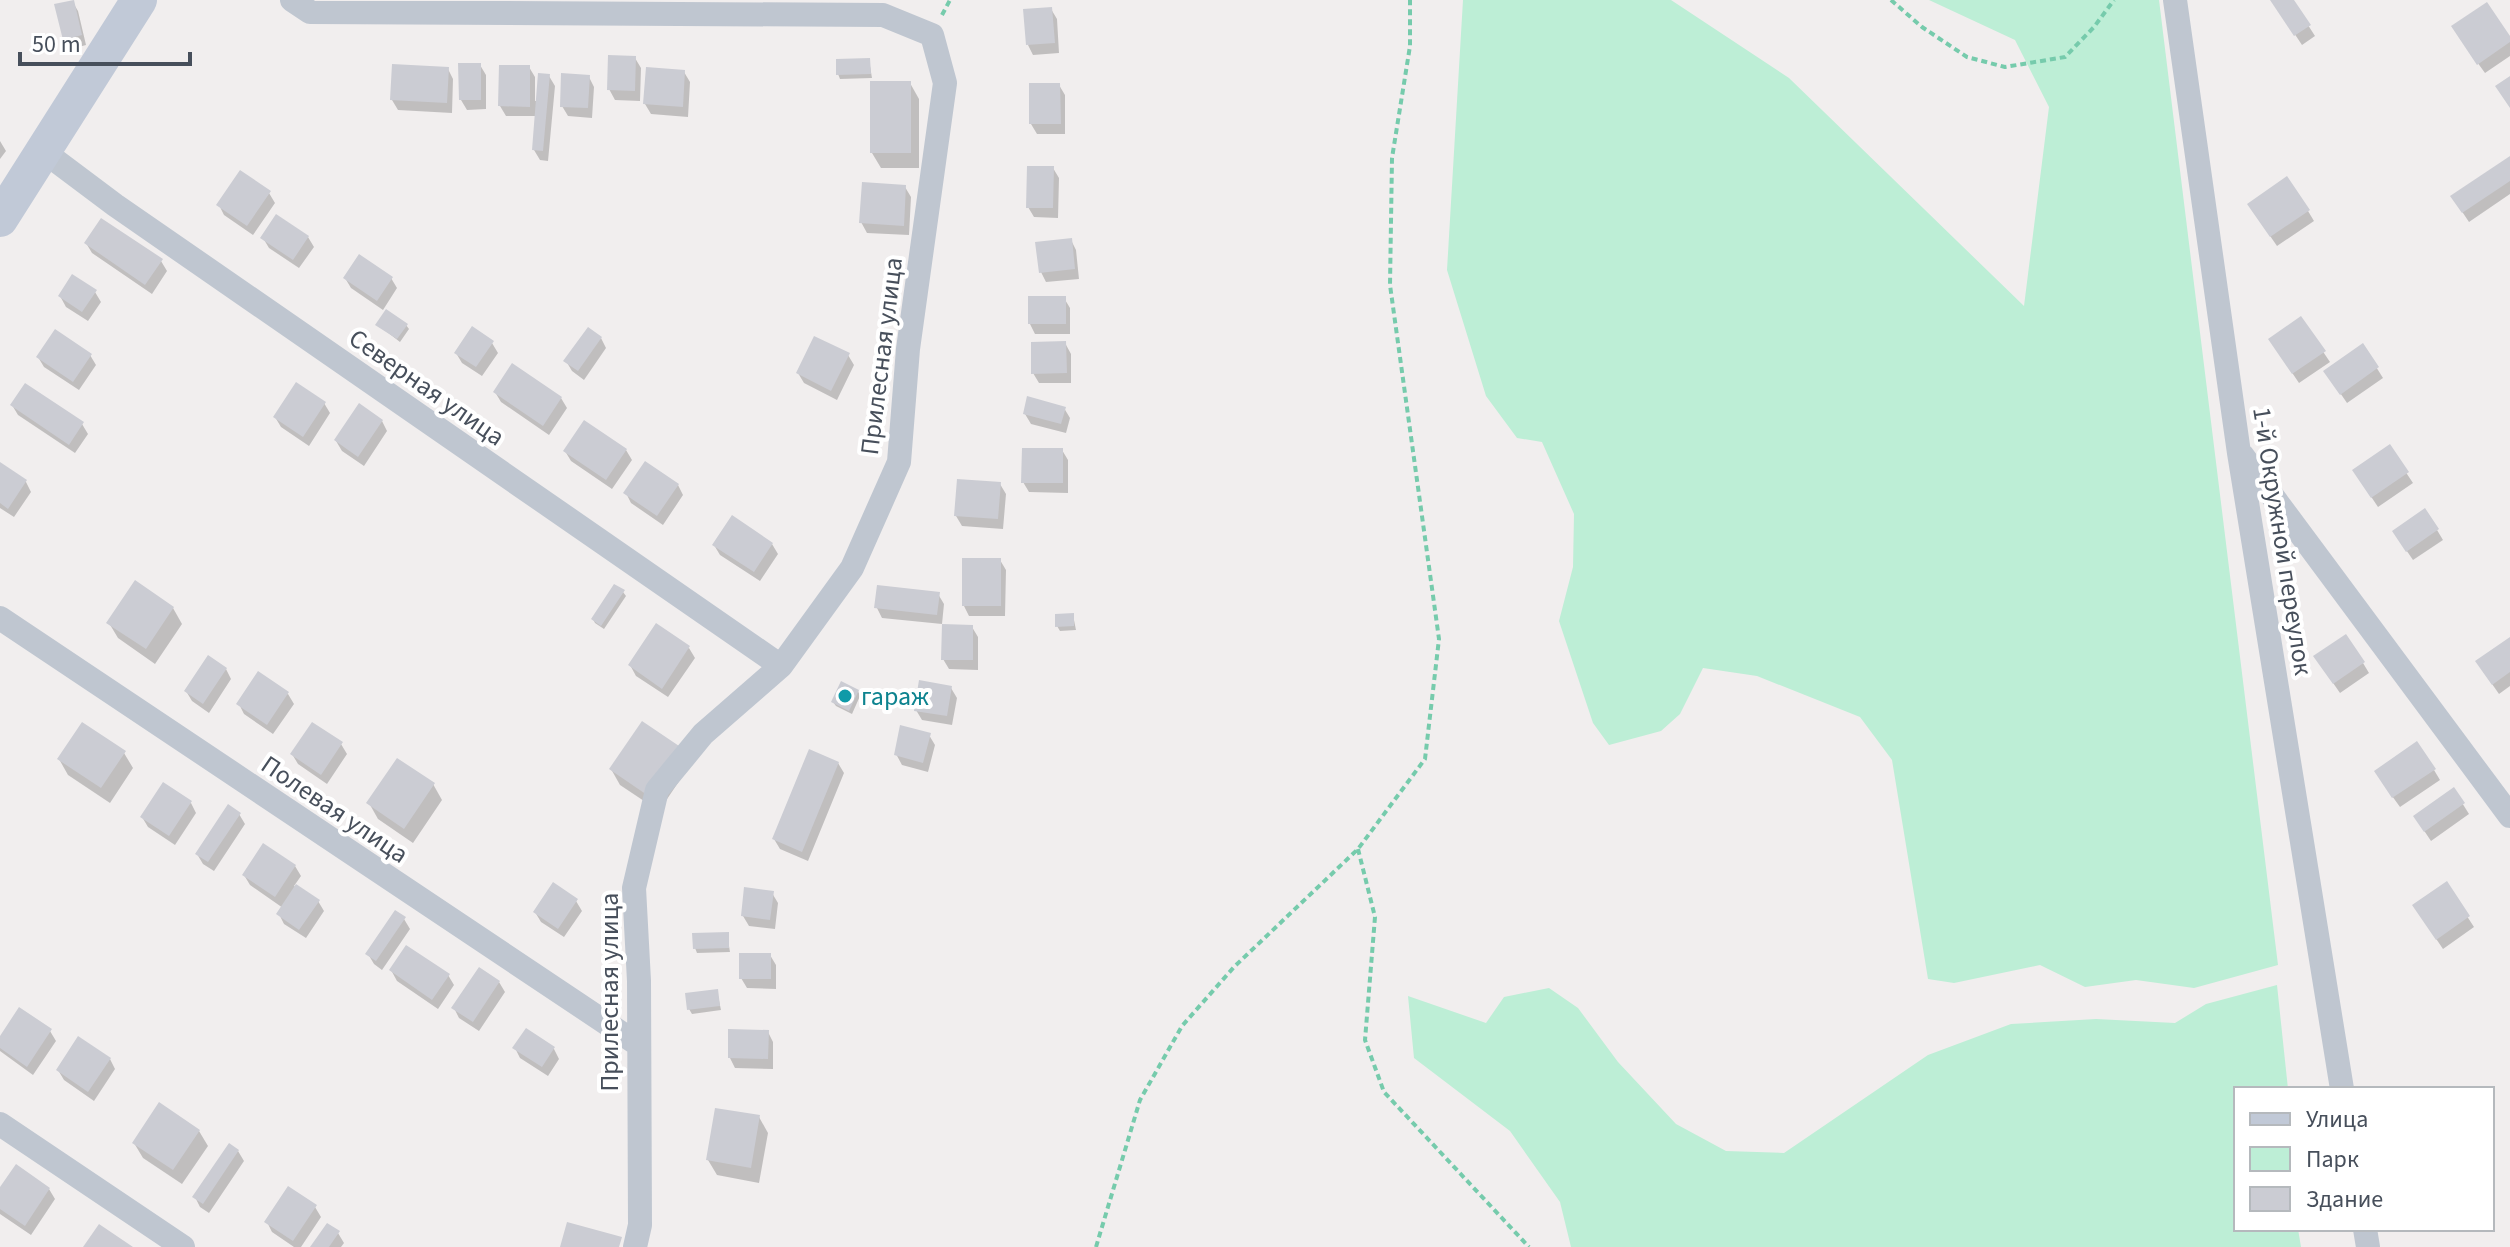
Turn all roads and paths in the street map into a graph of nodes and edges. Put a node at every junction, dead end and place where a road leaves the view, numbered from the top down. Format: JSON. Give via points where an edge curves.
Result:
{"nodes":[{"id":1,"x":139,"y":0,"type":"edge"},
{"id":2,"x":292,"y":0,"type":"edge"},
{"id":3,"x":1410,"y":0,"type":"edge"},
{"id":4,"x":1891,"y":0,"type":"edge"},
{"id":5,"x":2114,"y":0,"type":"edge"},
{"id":6,"x":2175,"y":0,"type":"edge"},
{"id":7,"x":43,"y":151,"type":"junction"},
{"id":8,"x":0,"y":219,"type":"edge"},
{"id":9,"x":2239,"y":453,"type":"junction"},
{"id":10,"x":0,"y":618,"type":"edge"},
{"id":11,"x":781,"y":666,"type":"junction"},
{"id":12,"x":2510,"y":816,"type":"edge"},
{"id":13,"x":1358,"y":849,"type":"junction"},
{"id":14,"x":639,"y":1045,"type":"junction"},
{"id":15,"x":2342,"y":1087,"type":"edge"},
{"id":16,"x":0,"y":1124,"type":"edge"},
{"id":17,"x":183,"y":1247,"type":"edge"},
{"id":18,"x":635,"y":1247,"type":"edge"},
{"id":19,"x":1096,"y":1247,"type":"edge"},
{"id":20,"x":1529,"y":1247,"type":"edge"}],
"edges":[{"from":1,"to":7,"type":"street"},
{"from":2,"to":11,"type":"street","name":"Прилесная улица","via":[[310,12],[883,15],[932,35],[945,83],[908,349],[899,462],[852,568]]},
{"from":3,"to":13,"type":"path","via":[[1410,46],[1392,158],[1390,285],[1439,639],[1425,759]]},
{"from":4,"to":5,"type":"path","via":[[1967,57],[2005,67],[2065,57]]},
{"from":6,"to":9,"type":"street","name":"1-й Окружной переулок"},
{"from":7,"to":8,"type":"street"},
{"from":7,"to":11,"type":"street","name":"Северная улица"},
{"from":9,"to":12,"type":"street"},
{"from":9,"to":15,"type":"street","name":"1-й Окружной переулок"},
{"from":10,"to":14,"type":"street","name":"Полевая улица"},
{"from":11,"to":14,"type":"street","name":"Прилесная улица","via":[[703,734],[657,790],[634,888]]},
{"from":13,"to":19,"type":"path","via":[[1234,967],[1182,1026],[1140,1100]]},
{"from":13,"to":20,"type":"path","via":[[1375,917],[1365,1040],[1384,1092]]},
{"from":14,"to":18,"type":"street","name":"Прилесная улица","via":[[640,1225]]},
{"from":16,"to":17,"type":"street"}]}
